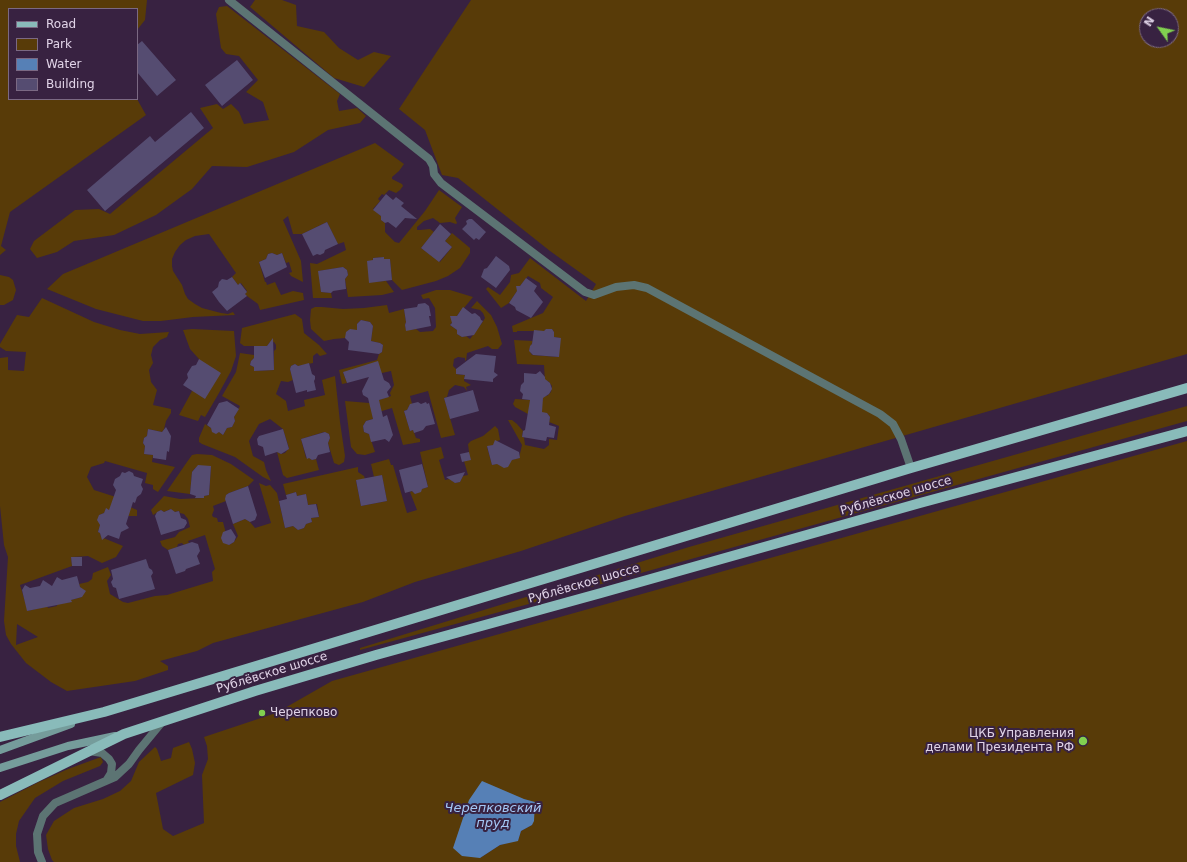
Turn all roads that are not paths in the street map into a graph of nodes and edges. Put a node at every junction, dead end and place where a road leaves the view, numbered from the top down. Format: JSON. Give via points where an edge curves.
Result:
{"nodes":[{"id":1,"x":229,"y":0,"type":"edge"},
{"id":2,"x":1187,"y":388,"type":"edge"},
{"id":3,"x":1187,"y":431,"type":"edge"},
{"id":4,"x":911,"y":468,"type":"junction"},
{"id":5,"x":104,"y":712,"type":"junction"},
{"id":6,"x":164,"y":720,"type":"junction"},
{"id":7,"x":124,"y":734,"type":"junction"},
{"id":8,"x":0,"y":737,"type":"edge"},
{"id":9,"x":0,"y":750,"type":"edge"},
{"id":10,"x":89,"y":750,"type":"junction"},
{"id":11,"x":0,"y":768,"type":"edge"},
{"id":12,"x":106,"y":781,"type":"junction"},
{"id":13,"x":0,"y":794,"type":"edge"},
{"id":14,"x":42,"y":862,"type":"edge"}],
"edges":[{"from":1,"to":4,"type":"street","via":[[429,159],[434,174],[441,183],[585,292],[594,295],[616,287],[634,285],[647,288],[880,414],[893,424]]},
{"from":2,"to":4,"type":"main road","name":"Рублёвское шоссе"},
{"from":3,"to":6,"type":"main road","name":"Рублёвское шоссе","via":[[376,655]]},
{"from":4,"to":5,"type":"main road","name":"Рублёвское шоссе"},
{"from":5,"to":8,"type":"main road","name":"Рублёвское шоссе"},
{"from":5,"to":9,"type":"main road"},
{"from":6,"to":7,"type":"main road","name":"Рублёвское шоссе"},
{"from":6,"to":12,"type":"street","via":[[126,767],[115,778]]},
{"from":7,"to":10,"type":"main road","name":"Рублёвское шоссе"},
{"from":7,"to":11,"type":"main road","via":[[68,746]]},
{"from":10,"to":12,"type":"street","via":[[102,753],[112,764],[111,773]]},
{"from":10,"to":13,"type":"main road","name":"Рублёвское шоссе"},
{"from":12,"to":14,"type":"street","via":[[55,803],[43,816],[37,834],[38,852]]}]}
